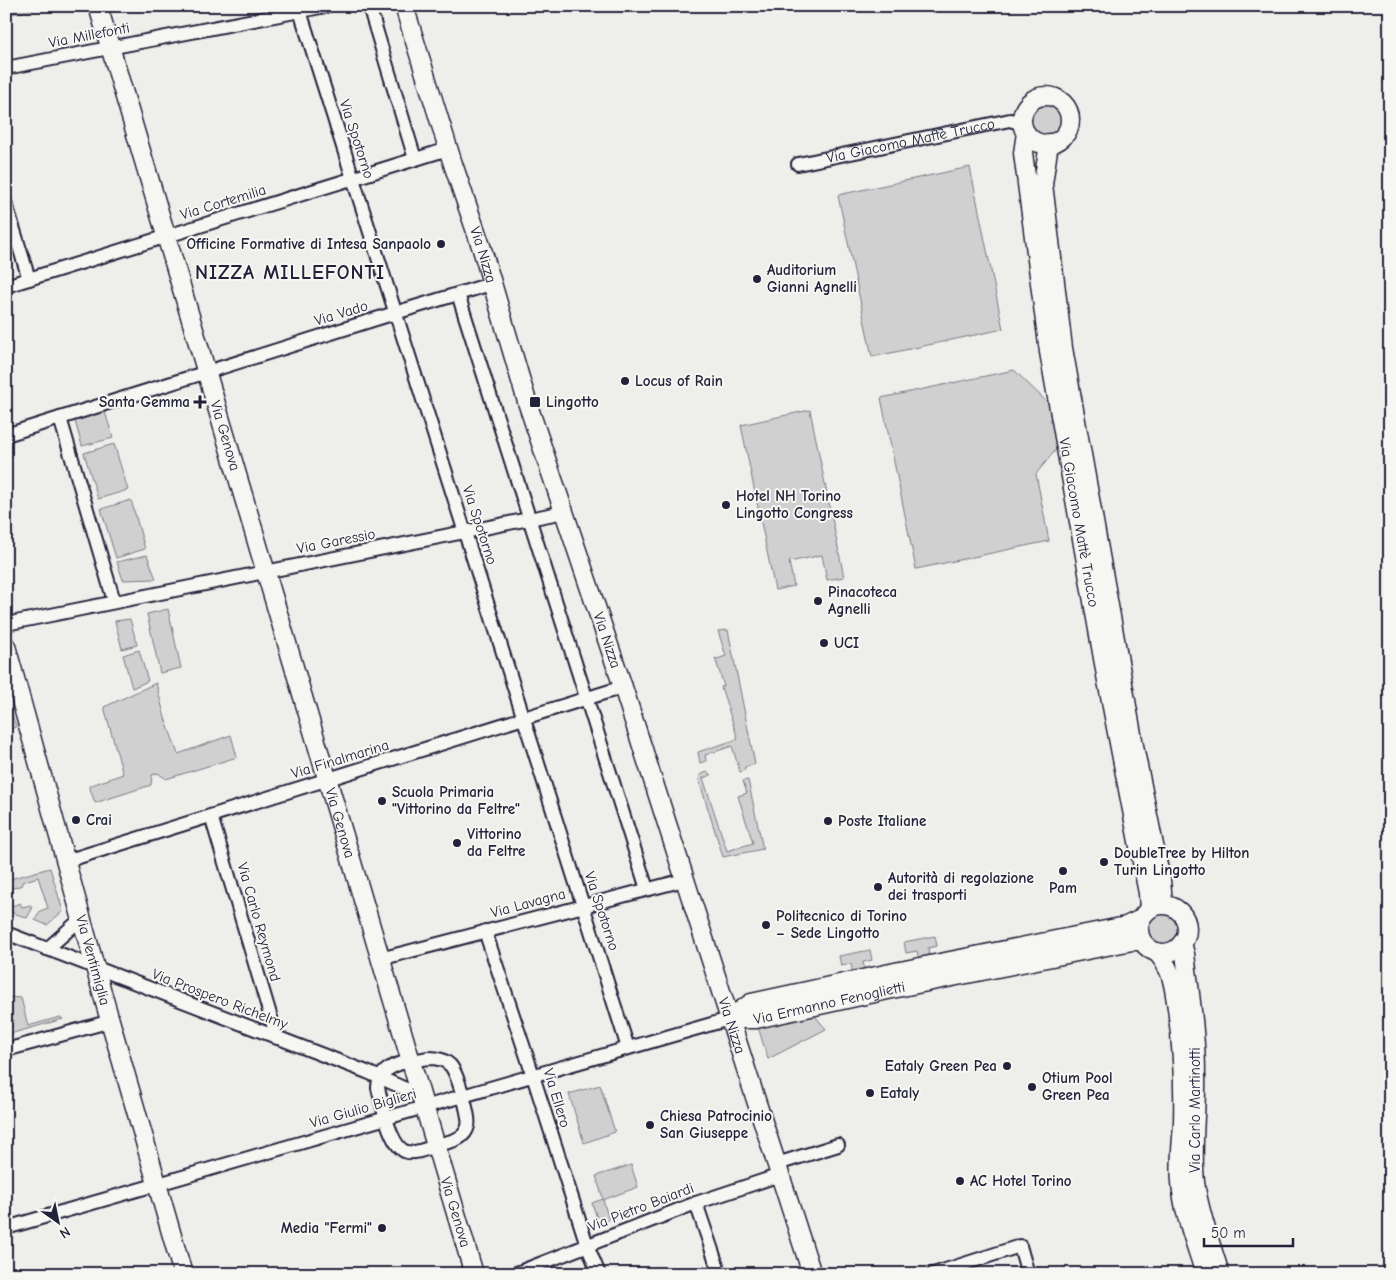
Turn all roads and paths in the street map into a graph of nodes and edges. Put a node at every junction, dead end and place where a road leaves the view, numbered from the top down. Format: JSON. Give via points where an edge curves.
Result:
{"nodes":[{"id":1,"x":98,"y":6,"type":"edge"},
{"id":2,"x":326,"y":6,"type":"edge"},
{"id":3,"x":369,"y":6,"type":"edge"},
{"id":4,"x":404,"y":6,"type":"edge"},
{"id":5,"x":300,"y":11,"type":"junction"},
{"id":6,"x":110,"y":47,"type":"junction"},
{"id":7,"x":6,"y":68,"type":"edge"},
{"id":8,"x":1024,"y":128,"type":"junction"},
{"id":9,"x":1049,"y":144,"type":"junction"},
{"id":10,"x":448,"y":148,"type":"junction"},
{"id":11,"x":415,"y":159,"type":"junction"},
{"id":12,"x":798,"y":164,"type":"dead end"},
{"id":13,"x":353,"y":178,"type":"junction"},
{"id":14,"x":6,"y":204,"type":"edge"},
{"id":15,"x":166,"y":236,"type":"junction"},
{"id":16,"x":29,"y":279,"type":"junction"},
{"id":17,"x":6,"y":286,"type":"edge"},
{"id":18,"x":484,"y":286,"type":"dead end"},
{"id":19,"x":458,"y":294,"type":"junction"},
{"id":20,"x":395,"y":313,"type":"junction"},
{"id":21,"x":207,"y":372,"type":"junction"},
{"id":22,"x":60,"y":418,"type":"junction"},
{"id":23,"x":6,"y":435,"type":"edge"},
{"id":24,"x":564,"y":512,"type":"junction"},
{"id":25,"x":530,"y":520,"type":"junction"},
{"id":26,"x":465,"y":533,"type":"junction"},
{"id":27,"x":265,"y":572,"type":"junction"},
{"id":28,"x":114,"y":601,"type":"junction"},
{"id":29,"x":6,"y":624,"type":"edge"},
{"id":30,"x":6,"y":646,"type":"edge"},
{"id":31,"x":623,"y":687,"type":"junction"},
{"id":32,"x":585,"y":699,"type":"junction"},
{"id":33,"x":524,"y":719,"type":"junction"},
{"id":34,"x":327,"y":780,"type":"junction"},
{"id":35,"x":211,"y":816,"type":"junction"},
{"id":36,"x":66,"y":862,"type":"junction"},
{"id":37,"x":684,"y":880,"type":"junction"},
{"id":38,"x":647,"y":889,"type":"junction"},
{"id":39,"x":584,"y":906,"type":"junction"},
{"id":40,"x":1151,"y":911,"type":"junction"},
{"id":41,"x":82,"y":918,"type":"junction"},
{"id":42,"x":485,"y":931,"type":"junction"},
{"id":43,"x":6,"y":933,"type":"edge"},
{"id":44,"x":1142,"y":941,"type":"junction"},
{"id":45,"x":1182,"y":943,"type":"junction"},
{"id":46,"x":47,"y":949,"type":"junction"},
{"id":47,"x":1156,"y":952,"type":"junction"},
{"id":48,"x":380,"y":959,"type":"junction"},
{"id":49,"x":96,"y":968,"type":"junction"},
{"id":50,"x":729,"y":1019,"type":"junction"},
{"id":51,"x":111,"y":1022,"type":"junction"},
{"id":52,"x":277,"y":1038,"type":"junction"},
{"id":53,"x":628,"y":1048,"type":"junction"},
{"id":54,"x":6,"y":1050,"type":"edge"},
{"id":55,"x":411,"y":1061,"type":"junction"},
{"id":56,"x":533,"y":1075,"type":"junction"},
{"id":57,"x":380,"y":1077,"type":"junction"},
{"id":58,"x":462,"y":1095,"type":"junction"},
{"id":59,"x":423,"y":1101,"type":"junction"},
{"id":60,"x":387,"y":1118,"type":"junction"},
{"id":61,"x":838,"y":1144,"type":"dead end"},
{"id":62,"x":436,"y":1146,"type":"junction"},
{"id":63,"x":778,"y":1169,"type":"junction"},
{"id":64,"x":157,"y":1184,"type":"junction"},
{"id":65,"x":696,"y":1203,"type":"junction"},
{"id":66,"x":6,"y":1228,"type":"edge"},
{"id":67,"x":587,"y":1245,"type":"junction"},
{"id":68,"x":183,"y":1274,"type":"edge"},
{"id":69,"x":474,"y":1274,"type":"edge"},
{"id":70,"x":514,"y":1274,"type":"edge"},
{"id":71,"x":599,"y":1274,"type":"edge"},
{"id":72,"x":720,"y":1274,"type":"edge"},
{"id":73,"x":812,"y":1274,"type":"edge"},
{"id":74,"x":934,"y":1274,"type":"edge"},
{"id":75,"x":1028,"y":1274,"type":"edge"},
{"id":76,"x":1204,"y":1274,"type":"edge"},
{"id":77,"x":1220,"y":1274,"type":"edge"}],
"edges":[{"from":1,"to":6,"type":"street","name":"Via Genova"},
{"from":2,"to":5,"type":"street","name":"Via Millefonti"},
{"from":3,"to":11,"type":"street"},
{"from":4,"to":10,"type":"street","name":"Via Nizza"},
{"from":5,"to":6,"type":"street","name":"Via Millefonti"},
{"from":5,"to":13,"type":"street","name":"Via Spotorno"},
{"from":6,"to":7,"type":"street","name":"Via Millefonti"},
{"from":6,"to":15,"type":"street","name":"Via Genova"},
{"from":8,"to":9,"type":"street","via":[[1036,141]]},
{"from":8,"to":9,"type":"street","via":[[1022,117],[1027,106],[1037,98],[1058,99],[1069,113],[1070,125],[1064,136]]},
{"from":8,"to":12,"type":"street","name":"Via Giacomo Mattè Trucco","via":[[1010,120]]},
{"from":8,"to":40,"type":"street","name":"Via Giacomo Mattè Trucco","via":[[1023,153],[1049,352]]},
{"from":9,"to":40,"type":"street","name":"Via Giacomo Mattè Trucco","via":[[1042,184],[1063,348],[1161,880]]},
{"from":10,"to":11,"type":"street","name":"Via Cortemilia"},
{"from":10,"to":24,"type":"street","name":"Via Nizza"},
{"from":11,"to":13,"type":"street","name":"Via Cortemilia"},
{"from":13,"to":15,"type":"street","name":"Via Cortemilia"},
{"from":13,"to":20,"type":"street","name":"Via Spotorno"},
{"from":14,"to":16,"type":"street"},
{"from":15,"to":16,"type":"street","name":"Via Cortemilia"},
{"from":15,"to":21,"type":"street","name":"Via Genova"},
{"from":16,"to":17,"type":"street","name":"Via Cortemilia"},
{"from":18,"to":19,"type":"street","name":"Via Vado"},
{"from":19,"to":20,"type":"street","name":"Via Vado"},
{"from":19,"to":25,"type":"street"},
{"from":20,"to":21,"type":"street","name":"Via Vado"},
{"from":20,"to":26,"type":"street","name":"Via Spotorno"},
{"from":21,"to":22,"type":"street"},
{"from":21,"to":27,"type":"street","name":"Via Genova"},
{"from":22,"to":23,"type":"street"},
{"from":22,"to":28,"type":"street"},
{"from":24,"to":25,"type":"street","name":"Via Garessio"},
{"from":24,"to":31,"type":"street","name":"Via Nizza"},
{"from":25,"to":26,"type":"street","name":"Via Garessio"},
{"from":25,"to":32,"type":"street"},
{"from":26,"to":27,"type":"street","name":"Via Garessio"},
{"from":26,"to":33,"type":"street","name":"Via Spotorno"},
{"from":27,"to":28,"type":"street","name":"Via Garessio"},
{"from":27,"to":34,"type":"street","name":"Via Genova"},
{"from":28,"to":29,"type":"street","name":"Via Garessio"},
{"from":30,"to":36,"type":"street","name":"Via Ventimiglia"},
{"from":31,"to":32,"type":"street","name":"Via Finalmarina"},
{"from":31,"to":37,"type":"street","name":"Via Nizza"},
{"from":32,"to":33,"type":"street","name":"Via Finalmarina"},
{"from":32,"to":38,"type":"street"},
{"from":33,"to":34,"type":"street","name":"Via Finalmarina"},
{"from":33,"to":39,"type":"street","name":"Via Spotorno"},
{"from":34,"to":35,"type":"street","name":"Via Finalmarina"},
{"from":34,"to":48,"type":"street","name":"Via Genova"},
{"from":35,"to":36,"type":"street","name":"Via Finalmarina"},
{"from":35,"to":52,"type":"street","name":"Via Carlo Reymond"},
{"from":36,"to":41,"type":"street","name":"Via Ventimiglia"},
{"from":37,"to":38,"type":"street","name":"Via Lavagna"},
{"from":37,"to":50,"type":"street","name":"Via Nizza"},
{"from":38,"to":39,"type":"street","name":"Via Lavagna"},
{"from":39,"to":42,"type":"street","name":"Via Lavagna"},
{"from":39,"to":53,"type":"street","name":"Via Spotorno"},
{"from":40,"to":44,"type":"street","via":[[1139,926]]},
{"from":40,"to":45,"type":"street","via":[[1174,907],[1182,913],[1187,934]]},
{"from":40,"to":50,"type":"street","name":"Via Ermanno Fenoglietti","via":[[1126,926],[751,1003]]},
{"from":41,"to":46,"type":"street"},
{"from":41,"to":49,"type":"street","name":"Via Ventimiglia"},
{"from":42,"to":48,"type":"street","name":"Via Lavagna"},
{"from":42,"to":56,"type":"street","name":"Via Ellero"},
{"from":43,"to":46,"type":"street","name":"Via Prospero Richelmy"},
{"from":44,"to":47,"type":"street"},
{"from":44,"to":50,"type":"street","name":"Via Ermanno Fenoglietti","via":[[756,1019]]},
{"from":45,"to":47,"type":"street","via":[[1171,952]]},
{"from":45,"to":77,"type":"street","name":"Via Carlo Martinotti","via":[[1195,1030],[1195,1181]]},
{"from":46,"to":49,"type":"street","name":"Via Prospero Richelmy"},
{"from":47,"to":76,"type":"street","name":"Via Carlo Martinotti","via":[[1169,971],[1180,1031],[1181,1183]]},
{"from":48,"to":55,"type":"street","name":"Via Genova"},
{"from":49,"to":51,"type":"street","name":"Via Ventimiglia"},
{"from":49,"to":52,"type":"street","name":"Via Prospero Richelmy"},
{"from":50,"to":53,"type":"street","name":"Via Giulio Biglieri"},
{"from":50,"to":63,"type":"street","name":"Via Nizza"},
{"from":51,"to":54,"type":"street"},
{"from":51,"to":64,"type":"street","name":"Via Ventimiglia"},
{"from":52,"to":57,"type":"street","name":"Via Prospero Richelmy"},
{"from":53,"to":56,"type":"street","name":"Via Giulio Biglieri"},
{"from":55,"to":57,"type":"street","via":[[386,1070]]},
{"from":55,"to":58,"type":"street","via":[[429,1058],[448,1063],[456,1075]]},
{"from":55,"to":59,"type":"street","name":"Via Genova"},
{"from":56,"to":58,"type":"street","name":"Via Giulio Biglieri"},
{"from":56,"to":67,"type":"street","name":"Via Ellero"},
{"from":57,"to":59,"type":"street","name":"Via Prospero Richelmy"},
{"from":57,"to":60,"type":"street","via":[[378,1088]]},
{"from":58,"to":59,"type":"street","name":"Via Giulio Biglieri"},
{"from":58,"to":62,"type":"street","via":[[469,1120],[464,1134]]},
{"from":59,"to":60,"type":"street","name":"Via Giulio Biglieri"},
{"from":59,"to":62,"type":"street","name":"Via Genova"},
{"from":60,"to":62,"type":"street","via":[[402,1150],[412,1152]]},
{"from":60,"to":64,"type":"street","name":"Via Giulio Biglieri"},
{"from":61,"to":63,"type":"street","name":"Via Pietro Baiardi"},
{"from":62,"to":69,"type":"street","name":"Via Genova"},
{"from":63,"to":65,"type":"street","name":"Via Pietro Baiardi"},
{"from":63,"to":73,"type":"street","name":"Via Nizza"},
{"from":64,"to":66,"type":"street","name":"Via Giulio Biglieri"},
{"from":64,"to":68,"type":"street","name":"Via Ventimiglia"},
{"from":65,"to":67,"type":"street","name":"Via Pietro Baiardi"},
{"from":65,"to":72,"type":"street"},
{"from":67,"to":70,"type":"street","name":"Via Pietro Baiardi"},
{"from":67,"to":71,"type":"street","name":"Via Ellero"},
{"from":74,"to":75,"type":"street","via":[[1020,1246]]}]}
